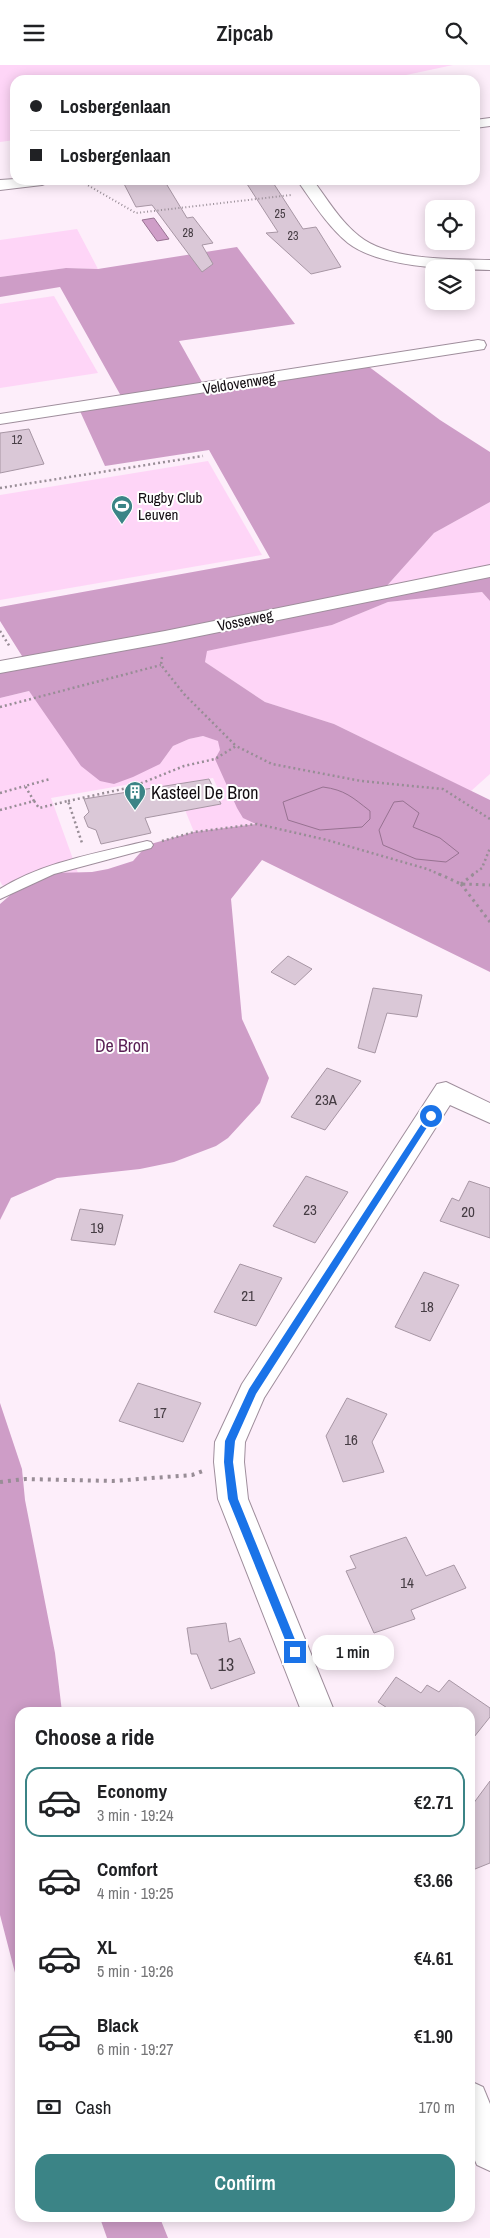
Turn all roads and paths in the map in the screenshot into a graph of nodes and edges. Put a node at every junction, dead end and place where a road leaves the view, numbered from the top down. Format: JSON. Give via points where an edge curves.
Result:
{"nodes":[{"id":1,"x":88,"y":185,"type":"edge"},
{"id":2,"x":310,"y":186,"type":"edge"},
{"id":3,"x":490,"y":265,"type":"edge"},
{"id":4,"x":478,"y":345,"type":"dead end"},
{"id":5,"x":0,"y":419,"type":"edge"},
{"id":6,"x":203,"y":456,"type":"dead end"},
{"id":7,"x":0,"y":488,"type":"edge"},
{"id":8,"x":490,"y":571,"type":"edge"},
{"id":9,"x":0,"y":667,"type":"edge"},
{"id":10,"x":0,"y":707,"type":"edge"},
{"id":11,"x":236,"y":746,"type":"junction"},
{"id":12,"x":50,"y":779,"type":"dead end"},
{"id":13,"x":25,"y":786,"type":"junction"},
{"id":14,"x":0,"y":793,"type":"edge"},
{"id":15,"x":34,"y":801,"type":"junction"},
{"id":16,"x":68,"y":801,"type":"junction"},
{"id":17,"x":0,"y":811,"type":"edge"},
{"id":18,"x":490,"y":819,"type":"edge"},
{"id":19,"x":147,"y":845,"type":"joint"},
{"id":20,"x":490,"y":848,"type":"edge"},
{"id":21,"x":87,"y":861,"type":"junction"},
{"id":22,"x":461,"y":884,"type":"junction"},
{"id":23,"x":490,"y":885,"type":"edge"},
{"id":24,"x":0,"y":895,"type":"edge"},
{"id":25,"x":490,"y":922,"type":"edge"},
{"id":26,"x":490,"y":1114,"type":"edge"},
{"id":27,"x":229,"y":1462,"type":"junction"},
{"id":28,"x":0,"y":1481,"type":"edge"},
{"id":29,"x":317,"y":1707,"type":"edge"},
{"id":30,"x":475,"y":2113,"type":"edge"},
{"id":31,"x":490,"y":2152,"type":"edge"}],
"edges":[{"from":1,"to":2,"type":"path","via":[[136,213]]},
{"from":2,"to":3,"type":"street","via":[[354,239],[368,248],[397,256]]},
{"from":4,"to":5,"type":"street","name":"Veldovenweg"},
{"from":6,"to":7,"type":"path"},
{"from":8,"to":9,"type":"street","name":"Vosseweg"},
{"from":10,"to":11,"type":"path","via":[[160,665],[184,695]]},
{"from":11,"to":16,"type":"path","via":[[215,759],[184,766],[132,787]]},
{"from":11,"to":18,"type":"path","via":[[272,764],[361,781],[443,789]]},
{"from":12,"to":13,"type":"path"},
{"from":13,"to":14,"type":"path"},
{"from":13,"to":15,"type":"path"},
{"from":15,"to":16,"type":"path","via":[[39,808]]},
{"from":15,"to":17,"type":"path"},
{"from":16,"to":21,"type":"path"},
{"from":19,"to":21,"type":"lane"},
{"from":19,"to":22,"type":"path","via":[[194,832],[257,824],[427,869]]},
{"from":20,"to":22,"type":"path","via":[[482,868]]},
{"from":21,"to":24,"type":"lane","via":[[42,874]]},
{"from":22,"to":23,"type":"path"},
{"from":22,"to":25,"type":"path"},
{"from":26,"to":27,"type":"street","via":[[446,1091],[252,1392],[230,1441]]},
{"from":27,"to":28,"type":"path","via":[[192,1475],[113,1481]]},
{"from":27,"to":29,"type":"street","via":[[233,1499]]},
{"from":30,"to":31,"type":"street"}]}
